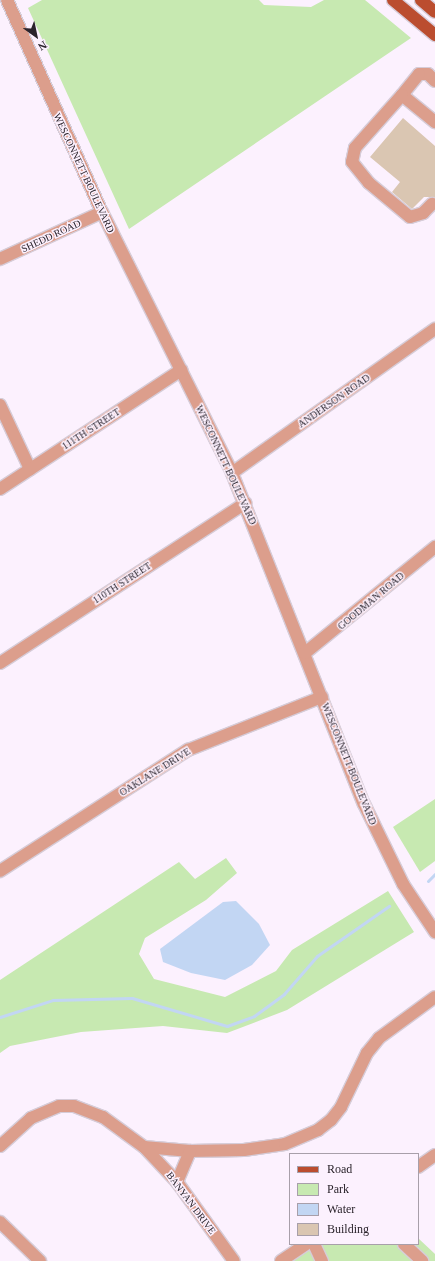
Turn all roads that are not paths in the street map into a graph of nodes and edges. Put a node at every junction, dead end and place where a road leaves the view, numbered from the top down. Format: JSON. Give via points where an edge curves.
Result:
{"nodes":[{"id":1,"x":7,"y":0,"type":"edge"},
{"id":2,"x":393,"y":0,"type":"edge"},
{"id":3,"x":421,"y":0,"type":"edge"},
{"id":4,"x":435,"y":12,"type":"edge"},
{"id":5,"x":435,"y":35,"type":"edge"},
{"id":6,"x":435,"y":80,"type":"edge"},
{"id":7,"x":402,"y":95,"type":"junction"},
{"id":8,"x":435,"y":122,"type":"edge"},
{"id":9,"x":432,"y":204,"type":"dead end"},
{"id":10,"x":102,"y":212,"type":"junction"},
{"id":11,"x":0,"y":259,"type":"edge"},
{"id":12,"x":435,"y":329,"type":"edge"},
{"id":13,"x":182,"y":370,"type":"junction"},
{"id":14,"x":0,"y":405,"type":"edge"},
{"id":15,"x":30,"y":469,"type":"junction"},
{"id":16,"x":232,"y":473,"type":"junction"},
{"id":17,"x":0,"y":489,"type":"edge"},
{"id":18,"x":245,"y":503,"type":"junction"},
{"id":19,"x":435,"y":547,"type":"edge"},
{"id":20,"x":305,"y":653,"type":"junction"},
{"id":21,"x":0,"y":663,"type":"edge"},
{"id":22,"x":322,"y":697,"type":"junction"},
{"id":23,"x":0,"y":871,"type":"edge"},
{"id":24,"x":435,"y":932,"type":"edge"},
{"id":25,"x":435,"y":997,"type":"edge"},
{"id":26,"x":0,"y":1146,"type":"edge"},
{"id":27,"x":144,"y":1147,"type":"junction"},
{"id":28,"x":190,"y":1151,"type":"junction"},
{"id":29,"x":435,"y":1155,"type":"edge"},
{"id":30,"x":419,"y":1166,"type":"edge"},
{"id":31,"x":177,"y":1182,"type":"junction"},
{"id":32,"x":0,"y":1222,"type":"edge"},
{"id":33,"x":305,"y":1245,"type":"edge"},
{"id":34,"x":314,"y":1245,"type":"edge"},
{"id":35,"x":405,"y":1245,"type":"edge"},
{"id":36,"x":40,"y":1261,"type":"edge"},
{"id":37,"x":234,"y":1261,"type":"edge"},
{"id":38,"x":281,"y":1261,"type":"edge"},
{"id":39,"x":322,"y":1261,"type":"edge"},
{"id":40,"x":422,"y":1261,"type":"edge"}],
"edges":[{"from":1,"to":10,"type":"street","name":"WESCONNETT BOULEVARD"},
{"from":2,"to":5,"type":"main road"},
{"from":3,"to":4,"type":"main road"},
{"from":6,"to":7,"type":"street","via":[[428,74],[419,74]]},
{"from":7,"to":8,"type":"street"},
{"from":7,"to":9,"type":"street","via":[[360,142],[351,156],[352,162],[370,183],[410,217],[423,213]]},
{"from":10,"to":11,"type":"street","name":"SHEDD ROAD"},
{"from":10,"to":13,"type":"street","name":"WESCONNETT BOULEVARD"},
{"from":12,"to":16,"type":"street","name":"ANDERSON ROAD"},
{"from":13,"to":15,"type":"street","name":"111TH STREET"},
{"from":13,"to":16,"type":"street","name":"WESCONNETT BOULEVARD"},
{"from":14,"to":15,"type":"street"},
{"from":15,"to":17,"type":"street","name":"111TH STREET"},
{"from":16,"to":18,"type":"street","name":"WESCONNETT BOULEVARD"},
{"from":18,"to":20,"type":"street","name":"WESCONNETT BOULEVARD"},
{"from":18,"to":21,"type":"street","name":"110TH STREET"},
{"from":19,"to":20,"type":"street","name":"GOODMAN ROAD"},
{"from":20,"to":22,"type":"street","name":"WESCONNETT BOULEVARD"},
{"from":22,"to":23,"type":"street","name":"OAKLANE DRIVE","via":[[188,750]]},
{"from":22,"to":24,"type":"street","name":"WESCONNETT BOULEVARD","via":[[384,849]]},
{"from":25,"to":28,"type":"street","via":[[379,1038],[367,1053],[341,1107],[318,1130],[265,1147]]},
{"from":26,"to":27,"type":"street","name":"BANYAN DRIVE","via":[[45,1110],[74,1106],[103,1117]]},
{"from":27,"to":28,"type":"street"},
{"from":27,"to":31,"type":"street","name":"BANYAN DRIVE"},
{"from":28,"to":31,"type":"street"},
{"from":29,"to":30,"type":"street"},
{"from":31,"to":37,"type":"street","name":"BANYAN DRIVE"},
{"from":32,"to":36,"type":"street"},
{"from":33,"to":38,"type":"street"},
{"from":34,"to":39,"type":"street"},
{"from":35,"to":40,"type":"street"}]}
